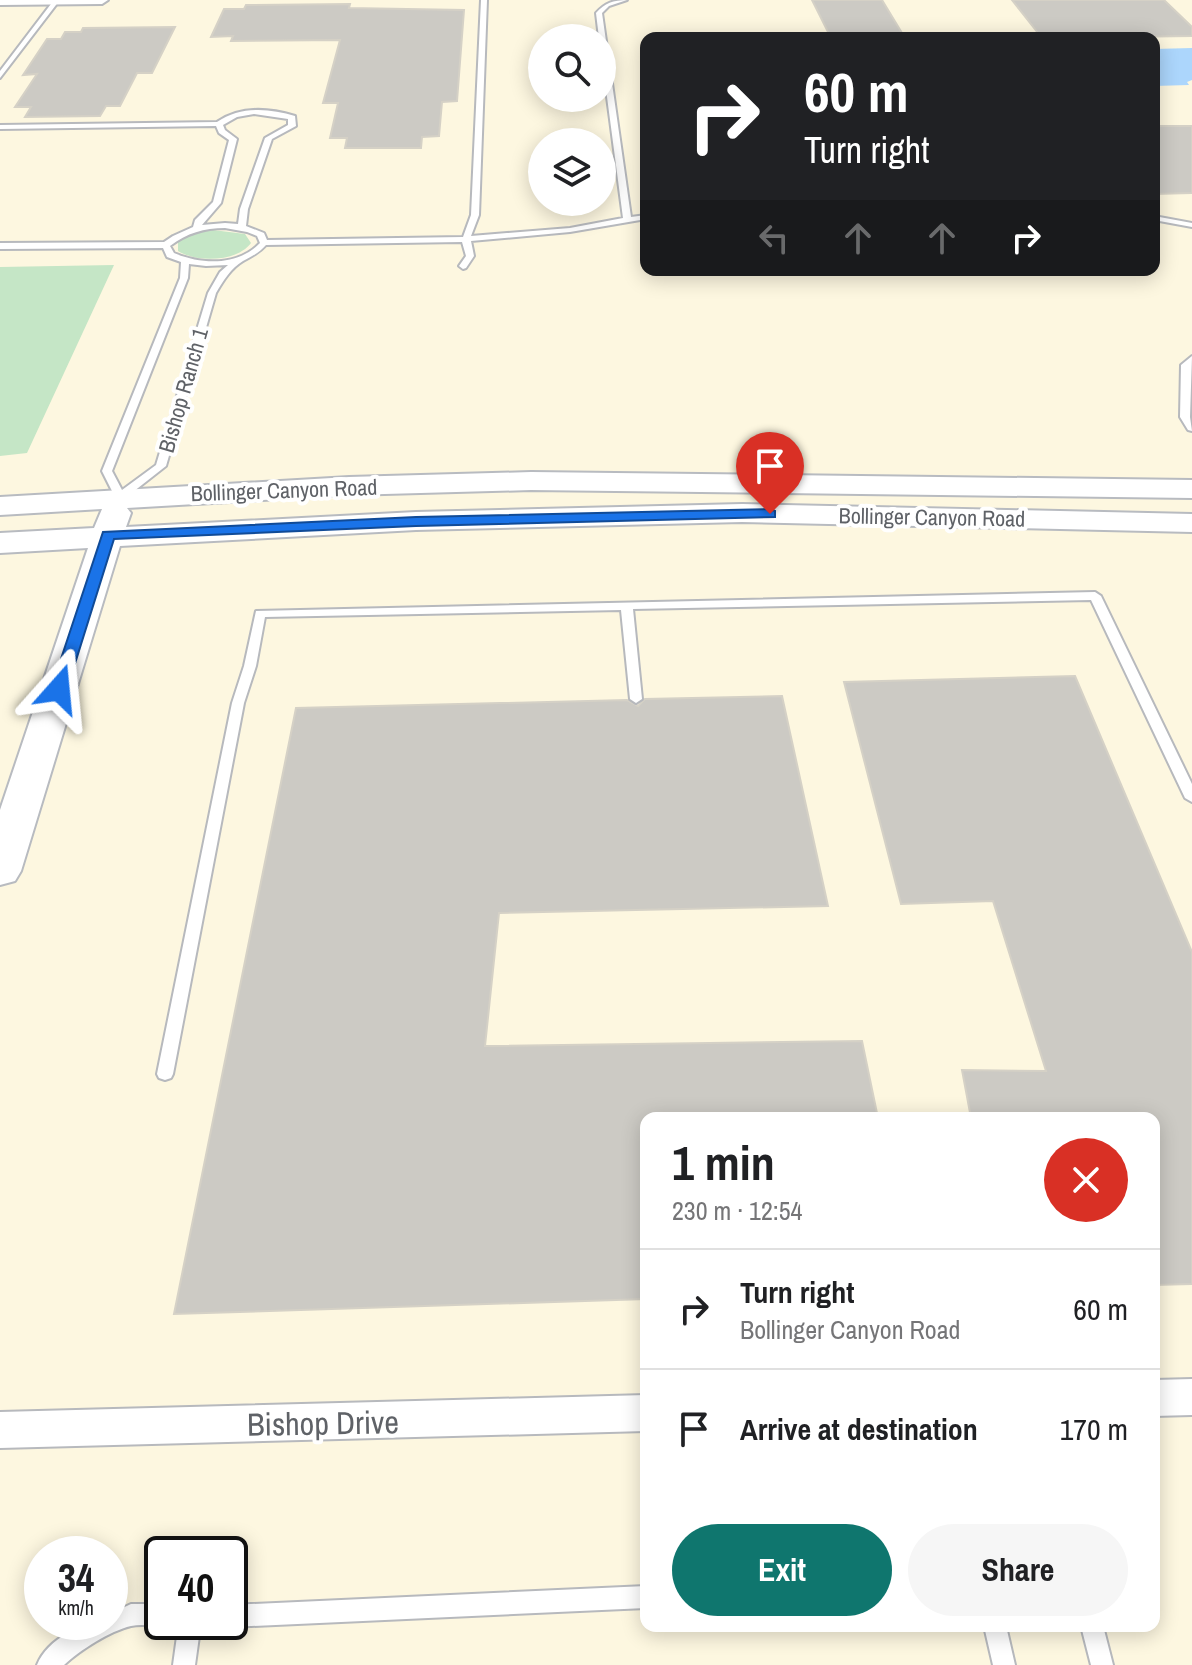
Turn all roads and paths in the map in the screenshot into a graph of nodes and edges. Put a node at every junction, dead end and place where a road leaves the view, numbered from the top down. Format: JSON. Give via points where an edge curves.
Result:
{"nodes":[{"id":1,"x":102,"y":0,"type":"edge"},
{"id":2,"x":484,"y":0,"type":"edge"},
{"id":3,"x":624,"y":0,"type":"edge"},
{"id":4,"x":0,"y":1,"type":"edge"},
{"id":5,"x":56,"y":1,"type":"edge"},
{"id":6,"x":0,"y":76,"type":"edge"},
{"id":7,"x":219,"y":124,"type":"junction"},
{"id":8,"x":0,"y":127,"type":"edge"},
{"id":9,"x":640,"y":217,"type":"edge"},
{"id":10,"x":627,"y":218,"type":"junction"},
{"id":11,"x":1160,"y":219,"type":"edge"},
{"id":12,"x":1192,"y":225,"type":"edge"},
{"id":13,"x":242,"y":227,"type":"junction"},
{"id":14,"x":197,"y":228,"type":"junction"},
{"id":15,"x":466,"y":239,"type":"junction"},
{"id":16,"x":264,"y":243,"type":"junction"},
{"id":17,"x":166,"y":245,"type":"junction"},
{"id":18,"x":0,"y":246,"type":"edge"},
{"id":19,"x":240,"y":259,"type":"junction"},
{"id":20,"x":185,"y":261,"type":"junction"},
{"id":21,"x":463,"y":266,"type":"dead end"},
{"id":22,"x":1192,"y":359,"type":"edge"},
{"id":23,"x":1192,"y":428,"type":"edge"},
{"id":24,"x":1192,"y":489,"type":"edge"},
{"id":25,"x":120,"y":497,"type":"junction"},
{"id":26,"x":0,"y":506,"type":"edge"},
{"id":27,"x":1192,"y":523,"type":"edge"},
{"id":28,"x":108,"y":535,"type":"junction"},
{"id":29,"x":0,"y":543,"type":"edge"},
{"id":30,"x":627,"y":606,"type":"junction"},
{"id":31,"x":636,"y":699,"type":"dead end"},
{"id":32,"x":1192,"y":798,"type":"edge"},
{"id":33,"x":0,"y":871,"type":"edge"},
{"id":34,"x":165,"y":1074,"type":"dead end"},
{"id":35,"x":1192,"y":1397,"type":"edge"},
{"id":36,"x":1160,"y":1398,"type":"edge"},
{"id":37,"x":640,"y":1413,"type":"edge"},
{"id":38,"x":0,"y":1430,"type":"edge"},
{"id":39,"x":640,"y":1597,"type":"edge"},
{"id":40,"x":144,"y":1615,"type":"edge"},
{"id":41,"x":248,"y":1615,"type":"edge"},
{"id":42,"x":996,"y":1632,"type":"edge"},
{"id":43,"x":1094,"y":1632,"type":"edge"},
{"id":44,"x":187,"y":1640,"type":"edge"},
{"id":45,"x":48,"y":1665,"type":"edge"},
{"id":46,"x":184,"y":1665,"type":"edge"},
{"id":47,"x":1004,"y":1665,"type":"edge"},
{"id":48,"x":1102,"y":1665,"type":"edge"}],
"edges":[{"from":1,"to":5,"type":"street"},
{"from":2,"to":15,"type":"lane","via":[[475,215]]},
{"from":3,"to":10,"type":"lane","via":[[599,13]]},
{"from":4,"to":5,"type":"street"},
{"from":5,"to":6,"type":"lane"},
{"from":7,"to":8,"type":"lane"},
{"from":7,"to":13,"type":"lane","via":[[252,112],[283,115],[294,122],[269,138]]},
{"from":7,"to":14,"type":"lane","via":[[233,139],[217,203]]},
{"from":9,"to":10,"type":"lane"},
{"from":10,"to":15,"type":"lane","via":[[570,230]]},
{"from":11,"to":12,"type":"lane"},
{"from":13,"to":14,"type":"lane"},
{"from":13,"to":16,"type":"lane","via":[[261,235]]},
{"from":14,"to":17,"type":"lane"},
{"from":15,"to":16,"type":"lane"},
{"from":15,"to":21,"type":"lane","via":[[470,256]]},
{"from":16,"to":19,"type":"lane"},
{"from":17,"to":18,"type":"lane"},
{"from":17,"to":20,"type":"lane","via":[[170,255]]},
{"from":19,"to":20,"type":"lane"},
{"from":19,"to":25,"type":"lane","name":"Bishop Ranch 1","via":[[212,293],[161,466]]},
{"from":20,"to":25,"type":"lane","name":"Bishop Ranch 1","via":[[184,278],[107,471]]},
{"from":22,"to":23,"type":"lane","via":[[1186,365],[1185,417]]},
{"from":24,"to":25,"type":"main road","name":"Bollinger Canyon Road","via":[[531,481]]},
{"from":25,"to":26,"type":"main road","name":"Bollinger Canyon Road"},
{"from":25,"to":28,"type":"main road"},
{"from":27,"to":28,"type":"main road","name":"Bollinger Canyon Road","via":[[742,513]]},
{"from":28,"to":29,"type":"main road","name":"Bollinger Canyon Road"},
{"from":28,"to":33,"type":"main road"},
{"from":30,"to":31,"type":"lane"},
{"from":30,"to":32,"type":"lane","via":[[1095,596]]},
{"from":30,"to":34,"type":"lane","via":[[260,614]]},
{"from":35,"to":36,"type":"street"},
{"from":37,"to":38,"type":"street","name":"Bishop Drive"},
{"from":39,"to":41,"type":"lane"},
{"from":40,"to":45,"type":"lane","via":[[131,1615],[73,1642]]},
{"from":42,"to":47,"type":"lane"},
{"from":43,"to":48,"type":"lane"},
{"from":44,"to":46,"type":"lane"}]}
